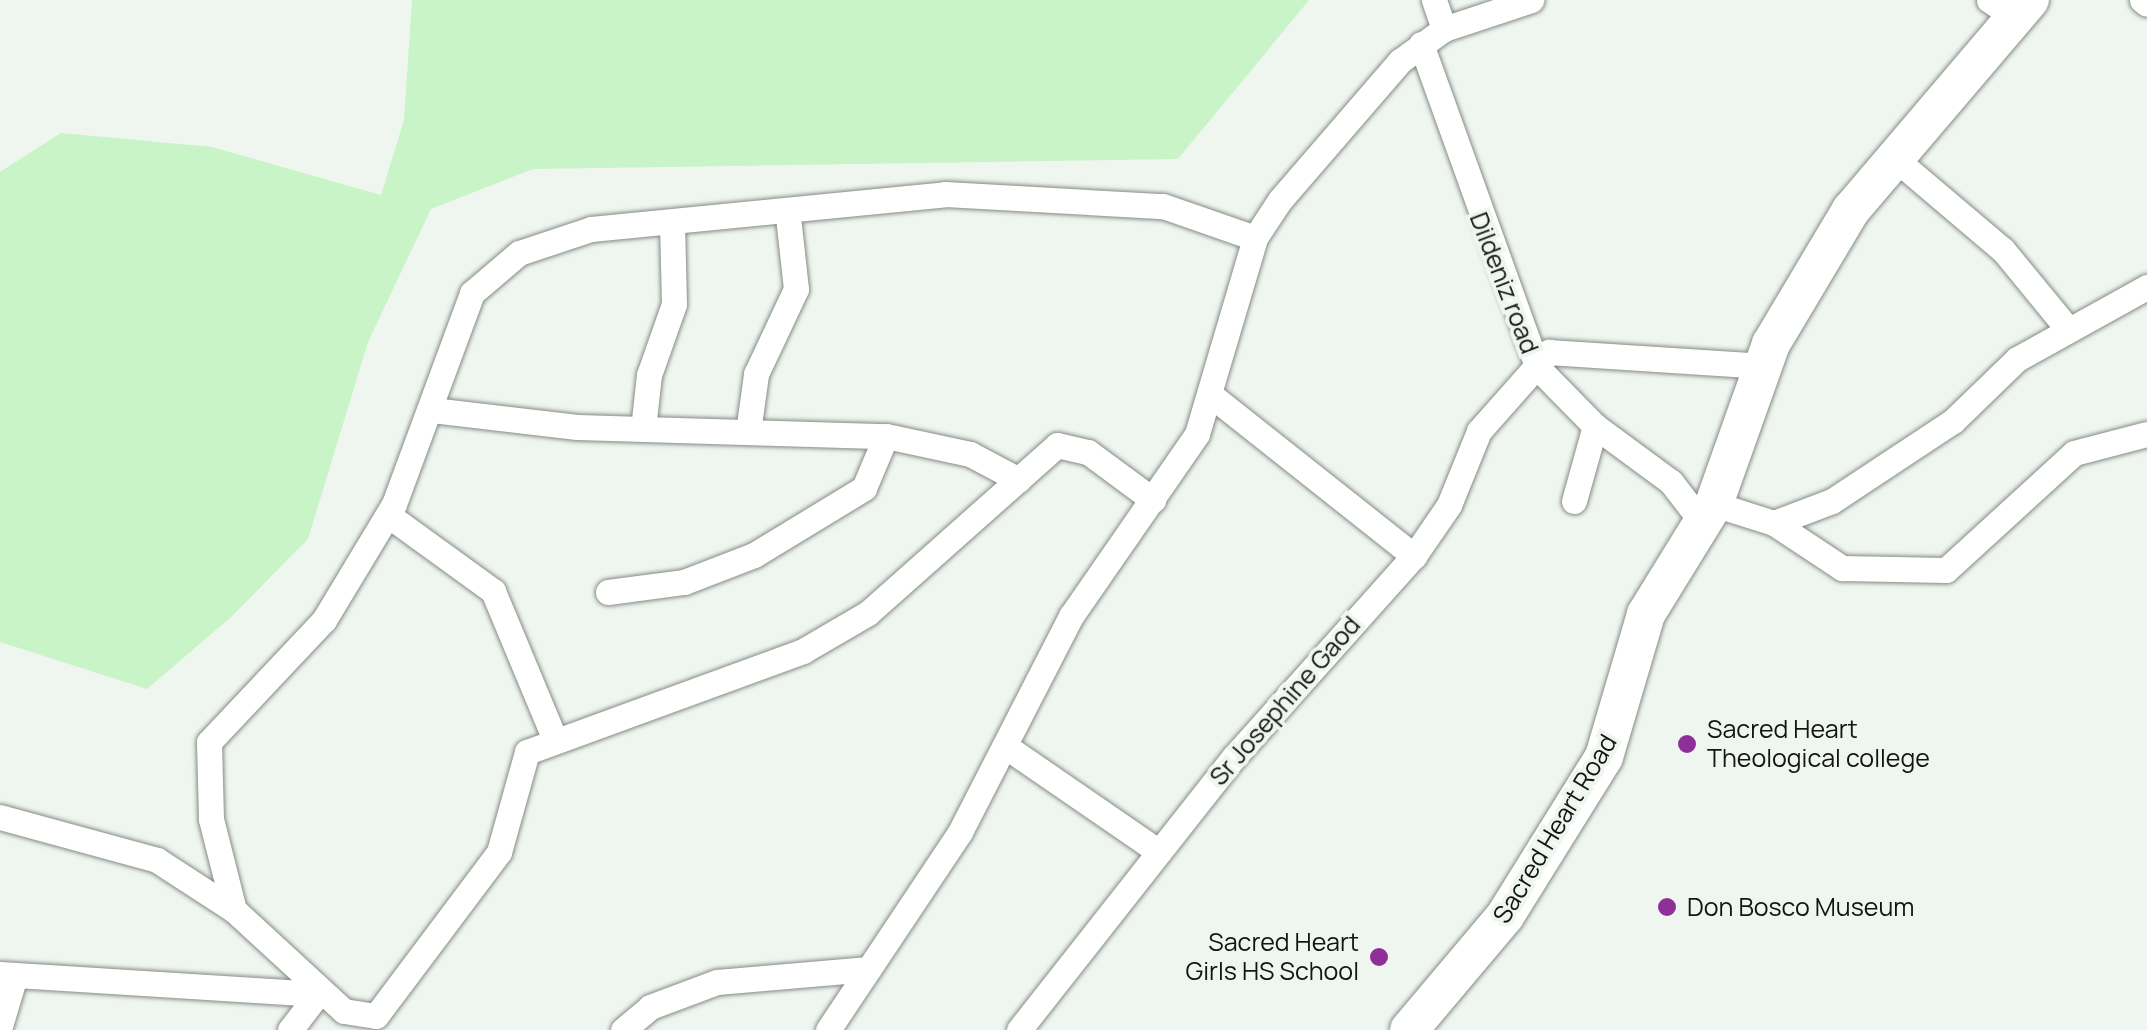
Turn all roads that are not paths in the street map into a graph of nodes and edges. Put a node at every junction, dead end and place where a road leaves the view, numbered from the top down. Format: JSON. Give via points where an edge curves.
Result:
{"nodes":[{"id":1,"x":1434,"y":0,"type":"edge"},
{"id":2,"x":1531,"y":0,"type":"edge"},
{"id":3,"x":2011,"y":6,"type":"edge"},
{"id":4,"x":1444,"y":30,"type":"junction"},
{"id":5,"x":1421,"y":44,"type":"junction"},
{"id":6,"x":1892,"y":156,"type":"junction"},
{"id":7,"x":788,"y":216,"type":"junction"},
{"id":8,"x":672,"y":223,"type":"junction"},
{"id":9,"x":1255,"y":238,"type":"junction"},
{"id":10,"x":2147,"y":287,"type":"edge"},
{"id":11,"x":2067,"y":328,"type":"junction"},
{"id":12,"x":1764,"y":366,"type":"junction"},
{"id":13,"x":1536,"y":368,"type":"junction"},
{"id":14,"x":1212,"y":396,"type":"junction"},
{"id":15,"x":432,"y":410,"type":"junction"},
{"id":16,"x":1595,"y":426,"type":"junction"},
{"id":17,"x":642,"y":429,"type":"junction"},
{"id":18,"x":748,"y":432,"type":"junction"},
{"id":19,"x":2147,"y":434,"type":"edge"},
{"id":20,"x":886,"y":436,"type":"junction"},
{"id":21,"x":1019,"y":480,"type":"junction"},
{"id":22,"x":1153,"y":500,"type":"junction"},
{"id":23,"x":1574,"y":502,"type":"dead end"},
{"id":24,"x":1706,"y":511,"type":"junction"},
{"id":25,"x":388,"y":515,"type":"junction"},
{"id":26,"x":1774,"y":523,"type":"junction"},
{"id":27,"x":1414,"y":556,"type":"junction"},
{"id":28,"x":608,"y":592,"type":"dead end"},
{"id":29,"x":552,"y":736,"type":"junction"},
{"id":30,"x":1005,"y":746,"type":"junction"},
{"id":31,"x":0,"y":817,"type":"edge"},
{"id":32,"x":1158,"y":851,"type":"junction"},
{"id":33,"x":234,"y":910,"type":"junction"},
{"id":34,"x":868,"y":969,"type":"junction"},
{"id":35,"x":8,"y":975,"type":"edge"},
{"id":36,"x":319,"y":994,"type":"junction"},
{"id":37,"x":0,"y":1026,"type":"edge"},
{"id":38,"x":290,"y":1030,"type":"edge"},
{"id":39,"x":622,"y":1030,"type":"edge"},
{"id":40,"x":828,"y":1030,"type":"edge"},
{"id":41,"x":1019,"y":1030,"type":"edge"},
{"id":42,"x":1409,"y":1030,"type":"edge"}],
"edges":[{"from":1,"to":4,"type":"street"},
{"from":2,"to":4,"type":"street"},
{"from":3,"to":6,"type":"street","name":"Sacred Heart Road"},
{"from":4,"to":5,"type":"street"},
{"from":5,"to":9,"type":"street","via":[[1366,97]]},
{"from":5,"to":13,"type":"street","name":"Dildeniz road"},
{"from":6,"to":11,"type":"street","via":[[2003,250]]},
{"from":6,"to":12,"type":"street","name":"Sacred Heart Road"},
{"from":7,"to":8,"type":"street"},
{"from":7,"to":9,"type":"street","via":[[1019,193],[1164,206]]},
{"from":7,"to":18,"type":"street","via":[[796,289],[756,374]]},
{"from":8,"to":15,"type":"street","via":[[554,236],[492,272],[472,293]]},
{"from":8,"to":17,"type":"street","via":[[674,304]]},
{"from":9,"to":14,"type":"street"},
{"from":10,"to":11,"type":"street"},
{"from":11,"to":26,"type":"street","via":[[2017,359],[1903,460]]},
{"from":12,"to":13,"type":"street","via":[[1562,350]]},
{"from":12,"to":24,"type":"street","name":"Sacred Heart Road"},
{"from":13,"to":16,"type":"street","name":"Dildeniz road"},
{"from":13,"to":27,"type":"street","name":"Sr Josephine Gaod","via":[[1478,430],[1449,504]]},
{"from":14,"to":22,"type":"street"},
{"from":14,"to":27,"type":"street"},
{"from":15,"to":17,"type":"street"},
{"from":15,"to":25,"type":"street"},
{"from":16,"to":23,"type":"street"},
{"from":16,"to":24,"type":"street","name":"Dildeniz road"},
{"from":17,"to":18,"type":"street"},
{"from":18,"to":20,"type":"street"},
{"from":19,"to":26,"type":"street","via":[[2074,453],[1946,570],[1842,568]]},
{"from":20,"to":21,"type":"street","via":[[970,454]]},
{"from":20,"to":28,"type":"street","via":[[864,488],[754,556],[684,582]]},
{"from":21,"to":22,"type":"street","via":[[1057,445],[1072,443]]},
{"from":21,"to":29,"type":"street","via":[[932,562],[803,651]]},
{"from":22,"to":30,"type":"street","via":[[1072,616]]},
{"from":24,"to":26,"type":"street"},
{"from":24,"to":42,"type":"street","name":"Sacred Heart Road","via":[[1636,639],[1604,757],[1506,916]]},
{"from":25,"to":29,"type":"street","via":[[493,591]]},
{"from":25,"to":33,"type":"street","via":[[324,620],[209,742],[211,819]]},
{"from":27,"to":32,"type":"street","name":"Sr Josephine Gaod"},
{"from":29,"to":36,"type":"street","via":[[517,768],[498,852],[384,1009],[356,1016]]},
{"from":30,"to":32,"type":"street"},
{"from":30,"to":34,"type":"street"},
{"from":31,"to":33,"type":"street","via":[[126,848]]},
{"from":32,"to":41,"type":"street","name":"Sr Josephine Gaod"},
{"from":33,"to":36,"type":"street"},
{"from":34,"to":39,"type":"street","via":[[717,982],[650,1007]]},
{"from":34,"to":40,"type":"street"},
{"from":35,"to":36,"type":"street"},
{"from":35,"to":37,"type":"street"},
{"from":36,"to":38,"type":"street"}]}
